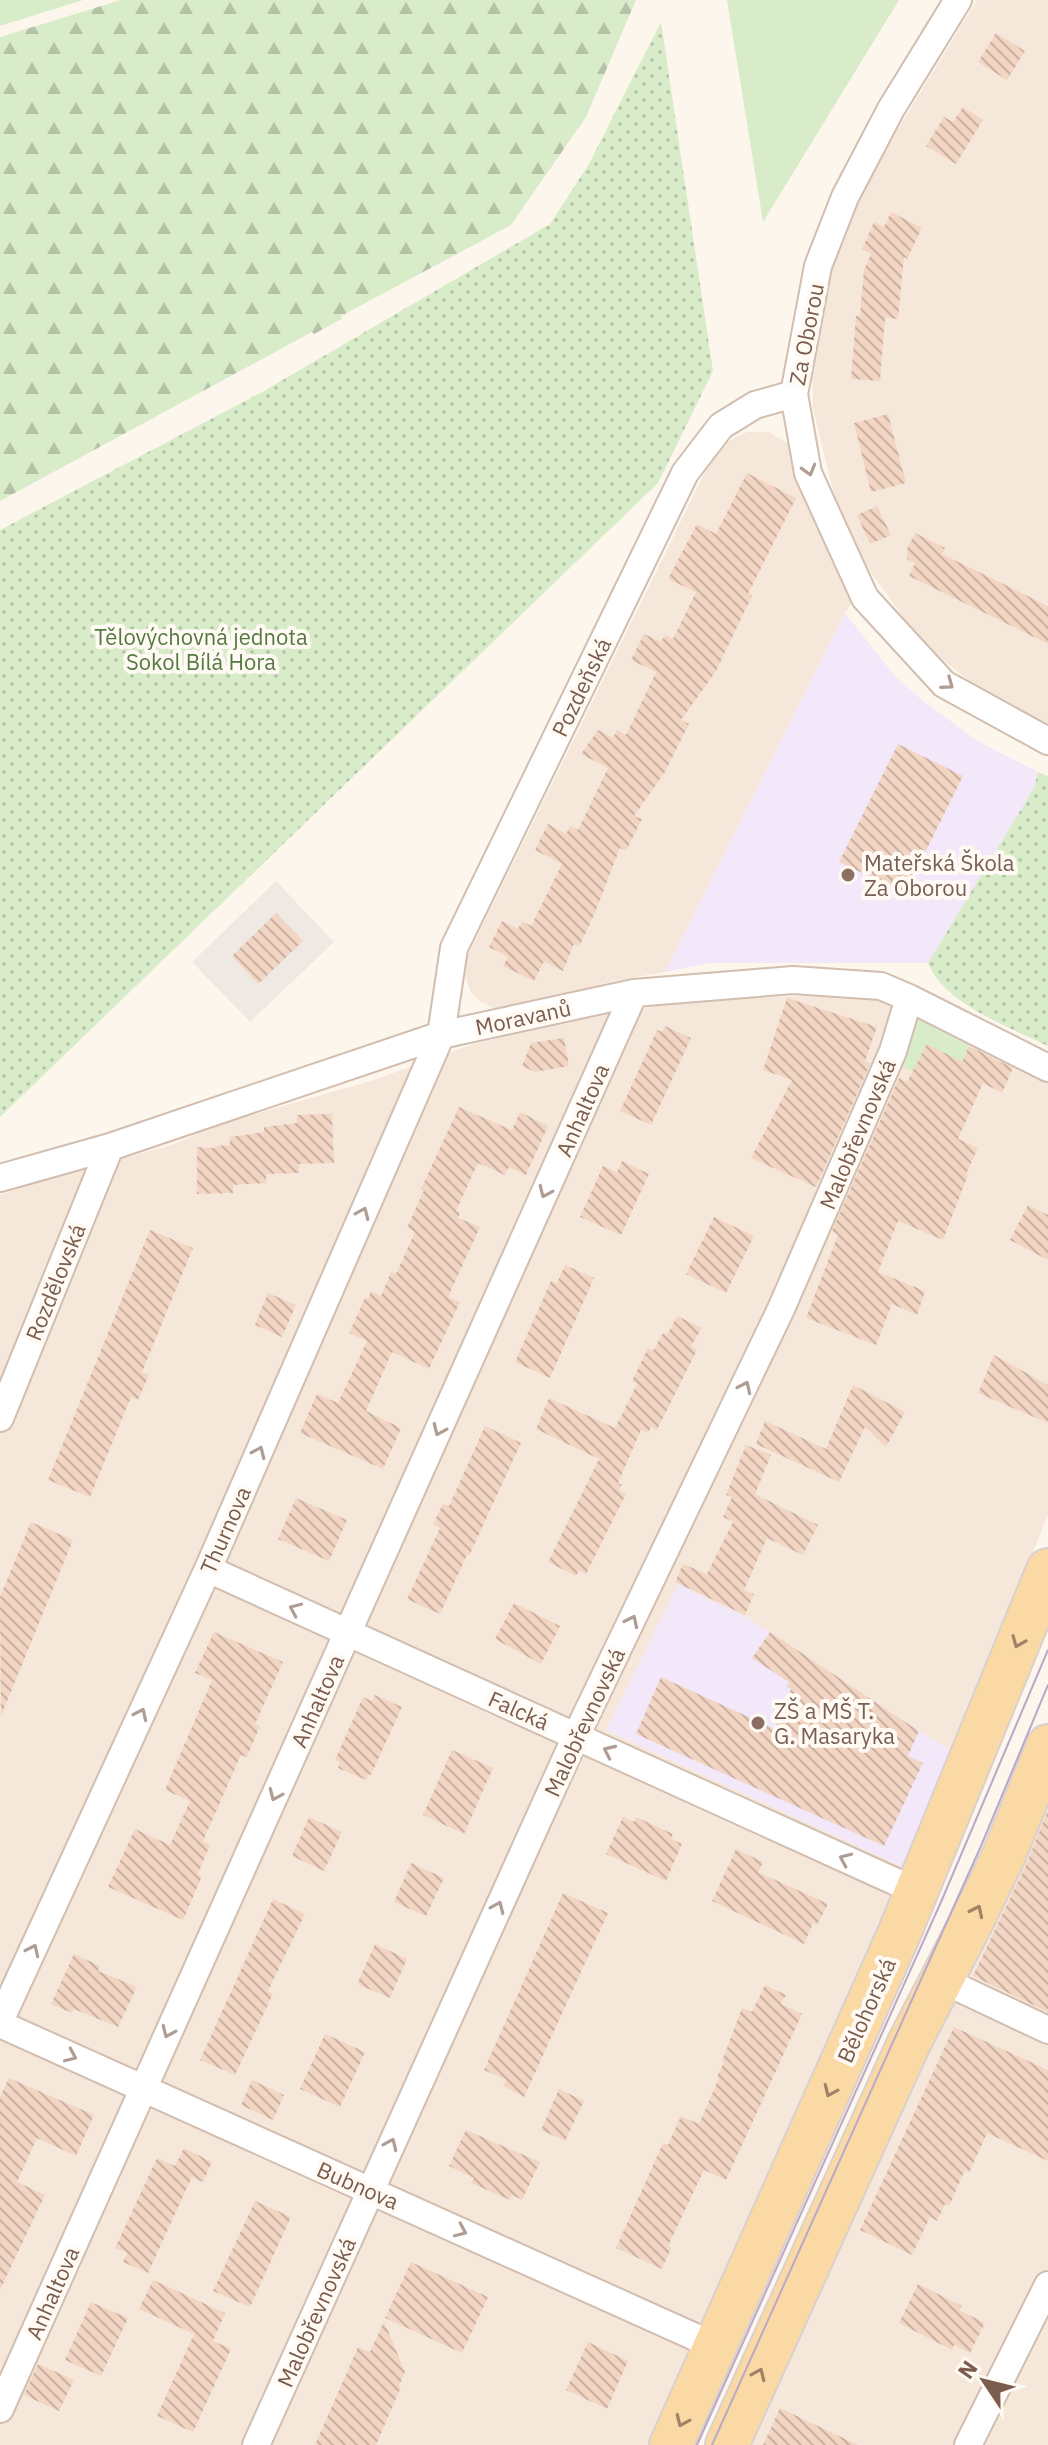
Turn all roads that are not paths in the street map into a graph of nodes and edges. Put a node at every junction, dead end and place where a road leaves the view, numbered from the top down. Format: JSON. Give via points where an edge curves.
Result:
{"nodes":[{"id":1,"x":958,"y":0,"type":"edge"},
{"id":2,"x":794,"y":394,"type":"junction"},
{"id":3,"x":1048,"y":741,"type":"edge"},
{"id":4,"x":634,"y":993,"type":"junction"},
{"id":5,"x":909,"y":998,"type":"junction"},
{"id":6,"x":441,"y":1035,"type":"junction"},
{"id":7,"x":1048,"y":1068,"type":"edge"},
{"id":8,"x":110,"y":1147,"type":"junction"},
{"id":9,"x":0,"y":1178,"type":"edge"},
{"id":10,"x":0,"y":1418,"type":"edge"},
{"id":11,"x":208,"y":1569,"type":"junction"},
{"id":12,"x":1048,"y":1570,"type":"edge"},
{"id":13,"x":348,"y":1633,"type":"junction"},
{"id":14,"x":576,"y":1736,"type":"junction"},
{"id":15,"x":1048,"y":1746,"type":"edge"},
{"id":16,"x":916,"y":1891,"type":"junction"},
{"id":17,"x":942,"y":1980,"type":"junction"},
{"id":18,"x":0,"y":2022,"type":"edge"},
{"id":19,"x":1048,"y":2030,"type":"edge"},
{"id":20,"x":143,"y":2088,"type":"junction"},
{"id":21,"x":370,"y":2190,"type":"junction"},
{"id":22,"x":1048,"y":2285,"type":"edge"},
{"id":23,"x":715,"y":2346,"type":"junction"},
{"id":24,"x":0,"y":2409,"type":"edge"},
{"id":25,"x":256,"y":2445,"type":"edge"},
{"id":26,"x":671,"y":2445,"type":"edge"},
{"id":27,"x":727,"y":2445,"type":"edge"},
{"id":28,"x":968,"y":2445,"type":"edge"}],
"edges":[{"from":1,"to":2,"type":"street","name":"Za Oborou","via":[[845,197],[818,266]]},
{"from":2,"to":3,"type":"street","name":"Za Oborou","one_way":true,"via":[[808,473],[865,598],[944,684]]},
{"from":2,"to":6,"type":"street","name":"Pozdeňská","via":[[755,405],[721,426],[685,473],[454,948]]},
{"from":4,"to":5,"type":"street","name":"Moravanů","via":[[793,980],[881,986]]},
{"from":4,"to":6,"type":"street","name":"Moravanů"},
{"from":4,"to":13,"type":"street","name":"Anhaltova","one_way":true},
{"from":5,"to":7,"type":"street","name":"Moravanů"},
{"from":14,"to":5,"type":"street","name":"Malobřevnovská","one_way":true,"via":[[781,1309],[893,1051]]},
{"from":6,"to":8,"type":"street","name":"Moravanů"},
{"from":11,"to":6,"type":"street","name":"Thurnova","one_way":true},
{"from":8,"to":9,"type":"street","name":"Moravanů"},
{"from":8,"to":10,"type":"street","name":"Rozdělovská"},
{"from":13,"to":11,"type":"street","name":"Falcká","one_way":true},
{"from":18,"to":11,"type":"street","name":"Thurnova","one_way":true},
{"from":12,"to":16,"type":"main road","name":"Bělohorská","one_way":true},
{"from":13,"to":14,"type":"street","name":"Falcká"},
{"from":13,"to":20,"type":"street","name":"Anhaltova","one_way":true},
{"from":16,"to":14,"type":"street","name":"Falcká","one_way":true},
{"from":21,"to":14,"type":"street","name":"Malobřevnovská","one_way":true},
{"from":17,"to":15,"type":"main road","one_way":true,"via":[[1004,1855]]},
{"from":16,"to":23,"type":"main road","name":"Bělohorská","one_way":true},
{"from":17,"to":19,"type":"street"},
{"from":27,"to":17,"type":"main road","one_way":true},
{"from":18,"to":20,"type":"street","name":"Bubnova","one_way":true},
{"from":20,"to":21,"type":"street","name":"Bubnova"},
{"from":20,"to":24,"type":"street","name":"Anhaltova"},
{"from":21,"to":23,"type":"street","name":"Bubnova","one_way":true},
{"from":21,"to":25,"type":"street","name":"Malobřevnovská"},
{"from":22,"to":28,"type":"street"},
{"from":23,"to":26,"type":"main road","name":"Bělohorská","one_way":true}]}
